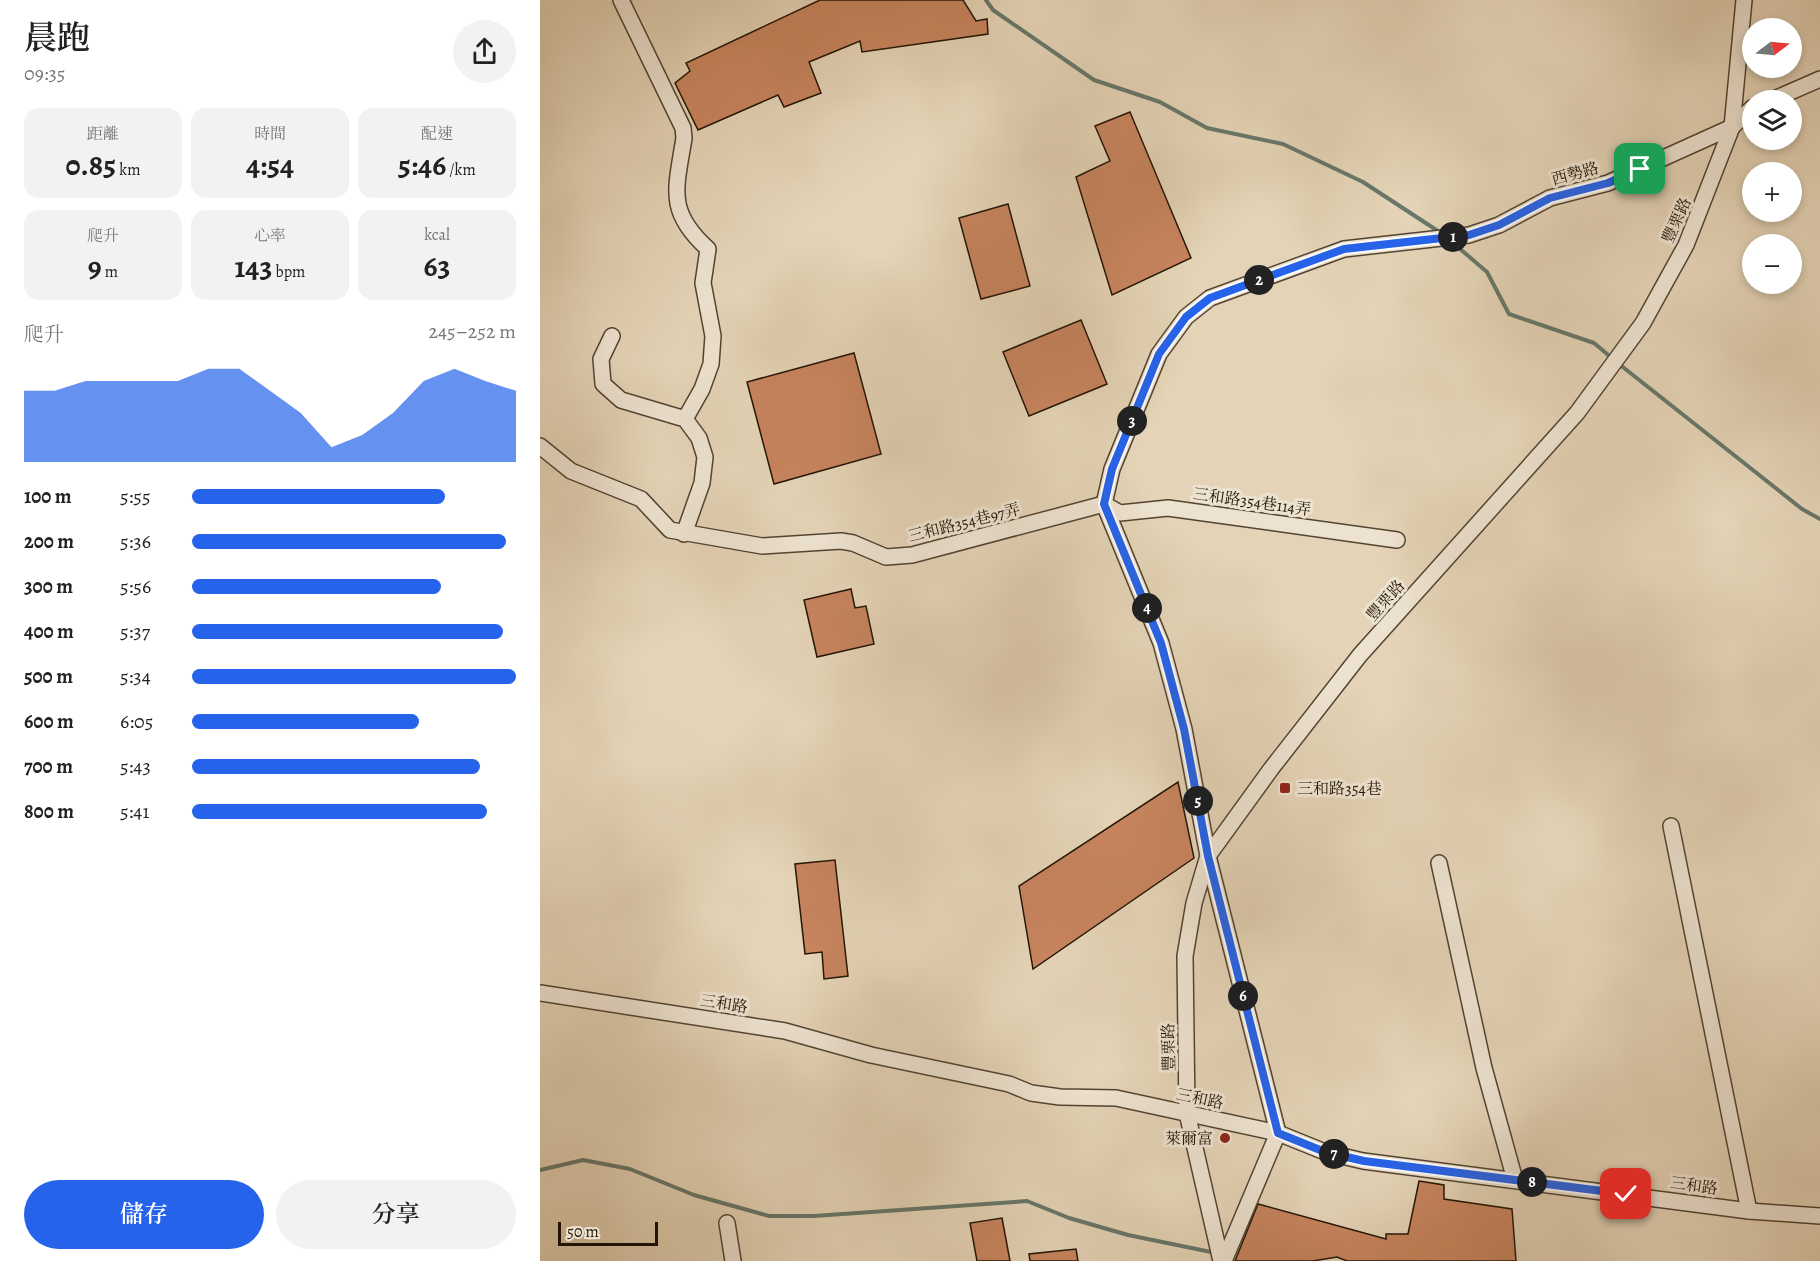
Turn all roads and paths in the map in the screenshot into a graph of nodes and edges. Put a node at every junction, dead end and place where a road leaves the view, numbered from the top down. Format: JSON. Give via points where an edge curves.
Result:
{"nodes":[{"id":1,"x":621,"y":0,"type":"edge"},
{"id":2,"x":1744,"y":0,"type":"edge"},
{"id":3,"x":1820,"y":79,"type":"edge"},
{"id":4,"x":1795,"y":90,"type":"edge"},
{"id":5,"x":1742,"y":118,"type":"edge"},
{"id":6,"x":1732,"y":127,"type":"junction"},
{"id":7,"x":612,"y":336,"type":"dead end"},
{"id":8,"x":684,"y":418,"type":"junction"},
{"id":9,"x":540,"y":446,"type":"edge"},
{"id":10,"x":1104,"y":504,"type":"junction"},
{"id":11,"x":684,"y":534,"type":"junction"},
{"id":12,"x":1397,"y":540,"type":"dead end"},
{"id":13,"x":1671,"y":826,"type":"dead end"},
{"id":14,"x":1208,"y":856,"type":"junction"},
{"id":15,"x":1439,"y":863,"type":"dead end"},
{"id":16,"x":540,"y":993,"type":"edge"},
{"id":17,"x":1187,"y":1113,"type":"junction"},
{"id":18,"x":1278,"y":1133,"type":"junction"},
{"id":19,"x":1515,"y":1180,"type":"junction"},
{"id":20,"x":1749,"y":1211,"type":"junction"},
{"id":21,"x":1820,"y":1216,"type":"edge"},
{"id":22,"x":727,"y":1223,"type":"dead end"},
{"id":23,"x":733,"y":1261,"type":"edge"},
{"id":24,"x":1222,"y":1261,"type":"edge"}],
"edges":[{"from":1,"to":8,"type":"street","via":[[683,128],[677,201],[681,218],[708,249],[703,283],[713,336],[711,364],[702,389]]},
{"from":2,"to":6,"type":"street","name":"豐栗路"},
{"from":3,"to":4,"type":"street"},
{"from":5,"to":6,"type":"street","name":"西勢路"},
{"from":6,"to":10,"type":"street","name":"西勢路","via":[[1608,183],[1550,198],[1499,225],[1469,235],[1344,249],[1210,298],[1186,317],[1159,354],[1112,469]]},
{"from":6,"to":14,"type":"street","name":"豐栗路","via":[[1686,245],[1643,323],[1577,413],[1360,656]]},
{"from":7,"to":8,"type":"street","via":[[601,359],[603,384],[621,400]]},
{"from":8,"to":11,"type":"street","via":[[699,438],[705,457],[702,483]]},
{"from":9,"to":11,"type":"street","name":"三和路354巷97弄","via":[[571,471],[641,499],[670,530]]},
{"from":10,"to":11,"type":"street","name":"三和路354巷97弄","via":[[912,555],[886,556],[841,541],[762,546]]},
{"from":10,"to":12,"type":"street","name":"三和路354巷114弄","via":[[1120,513],[1168,508]]},
{"from":10,"to":14,"type":"street","via":[[1161,643],[1184,729]]},
{"from":13,"to":20,"type":"street"},
{"from":14,"to":17,"type":"street","name":"豐栗路","via":[[1194,903],[1185,956]]},
{"from":14,"to":18,"type":"street"},
{"from":15,"to":19,"type":"street","via":[[1484,1068]]},
{"from":16,"to":17,"type":"street","name":"三和路","via":[[785,1031],[871,1055],[1009,1084],[1031,1093],[1116,1098]]},
{"from":17,"to":18,"type":"street","name":"三和路"},
{"from":17,"to":24,"type":"street","name":"豐栗路"},
{"from":18,"to":19,"type":"street","name":"三和路","via":[[1325,1152],[1364,1161]]},
{"from":18,"to":24,"type":"street"},
{"from":19,"to":20,"type":"street","name":"三和路"},
{"from":20,"to":21,"type":"street","name":"三和路"},
{"from":22,"to":23,"type":"street"}]}
